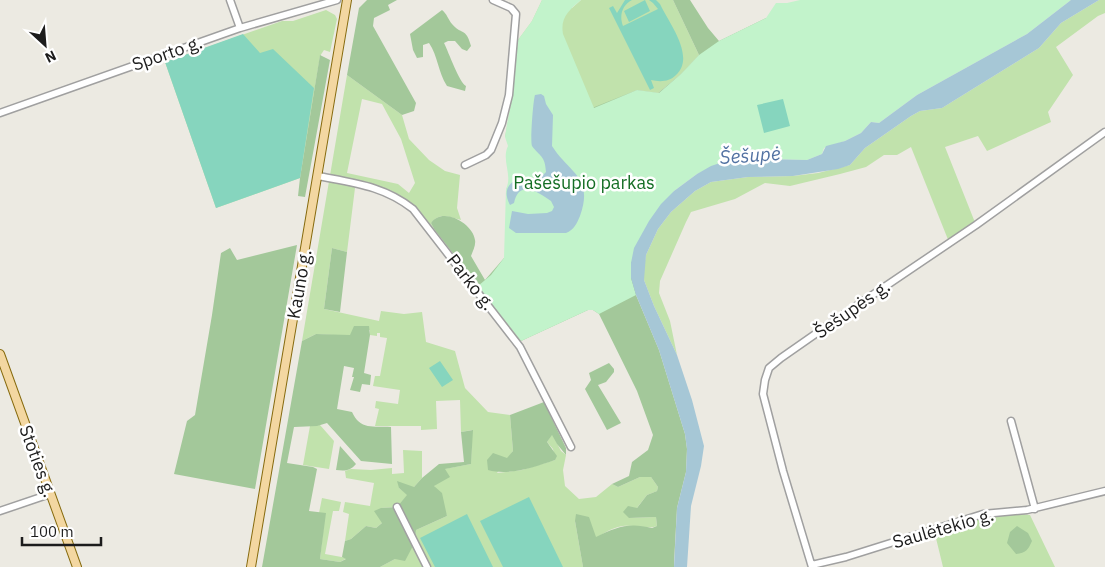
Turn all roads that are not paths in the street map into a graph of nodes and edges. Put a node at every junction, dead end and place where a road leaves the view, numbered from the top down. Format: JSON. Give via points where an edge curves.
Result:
{"nodes":[{"id":1,"x":230,"y":0,"type":"edge"},
{"id":2,"x":336,"y":0,"type":"edge"},
{"id":3,"x":348,"y":0,"type":"edge"},
{"id":4,"x":493,"y":0,"type":"edge"},
{"id":5,"x":240,"y":28,"type":"junction"},
{"id":6,"x":0,"y":113,"type":"edge"},
{"id":7,"x":1105,"y":132,"type":"edge"},
{"id":8,"x":465,"y":165,"type":"dead end"},
{"id":9,"x":318,"y":176,"type":"junction"},
{"id":10,"x":0,"y":354,"type":"edge"},
{"id":11,"x":1011,"y":421,"type":"dead end"},
{"id":12,"x":571,"y":448,"type":"dead end"},
{"id":13,"x":1105,"y":491,"type":"edge"},
{"id":14,"x":50,"y":494,"type":"junction"},
{"id":15,"x":398,"y":507,"type":"dead end"},
{"id":16,"x":1035,"y":509,"type":"junction"},
{"id":17,"x":0,"y":511,"type":"edge"},
{"id":18,"x":812,"y":566,"type":"edge"},
{"id":19,"x":77,"y":567,"type":"edge"},
{"id":20,"x":251,"y":567,"type":"edge"},
{"id":21,"x":427,"y":567,"type":"edge"}],
"edges":[{"from":1,"to":5,"type":"street"},
{"from":2,"to":5,"type":"street","name":"Sporto g."},
{"from":3,"to":9,"type":"main road","name":"Kauno g."},
{"from":4,"to":8,"type":"street","via":[[511,8],[516,14],[509,95],[491,150]]},
{"from":5,"to":6,"type":"street","name":"Sporto g."},
{"from":7,"to":18,"type":"street","name":"Šešupės g.","via":[[769,368],[763,394]]},
{"from":9,"to":12,"type":"street","name":"Parko g.","via":[[355,182],[389,193],[423,220],[520,347]]},
{"from":9,"to":20,"type":"main road","name":"Kauno g."},
{"from":10,"to":14,"type":"main road","name":"Stoties g."},
{"from":11,"to":16,"type":"street"},
{"from":13,"to":16,"type":"street","name":"Saulėtekio g."},
{"from":14,"to":17,"type":"street"},
{"from":14,"to":19,"type":"main road","name":"Stoties g."},
{"from":15,"to":21,"type":"street"},
{"from":16,"to":18,"type":"street","name":"Saulėtekio g.","via":[[983,514]]}]}
